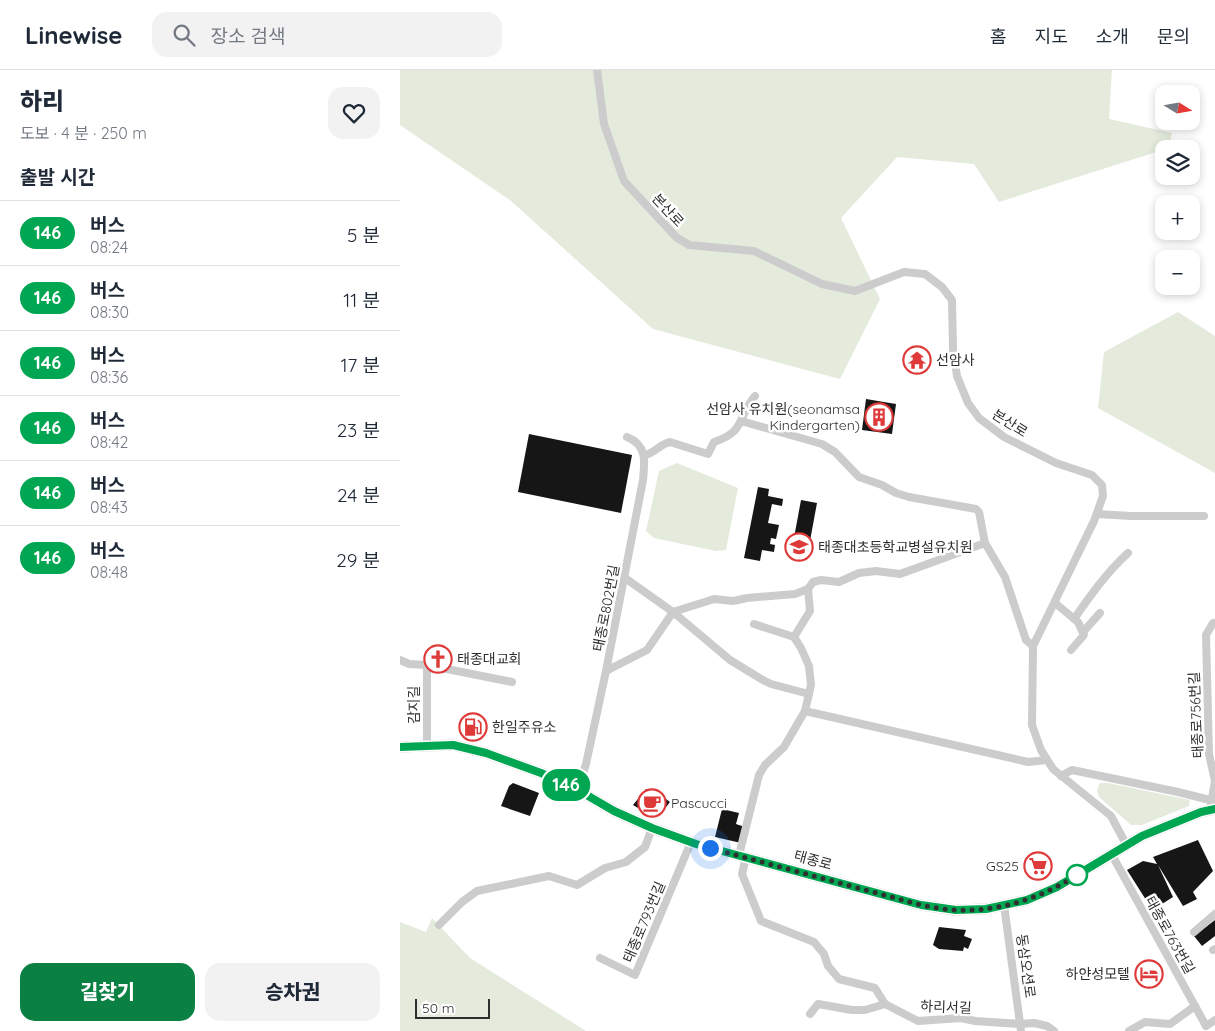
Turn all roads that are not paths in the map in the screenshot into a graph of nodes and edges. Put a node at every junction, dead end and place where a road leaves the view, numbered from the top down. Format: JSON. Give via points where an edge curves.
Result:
{"nodes":[{"id":1,"x":597,"y":70,"type":"edge"},
{"id":2,"x":755,"y":396,"type":"dead end"},
{"id":3,"x":741,"y":422,"type":"junction"},
{"id":4,"x":627,"y":437,"type":"dead end"},
{"id":5,"x":645,"y":455,"type":"junction"},
{"id":6,"x":1097,"y":514,"type":"junction"},
{"id":7,"x":1204,"y":516,"type":"dead end"},
{"id":8,"x":985,"y":543,"type":"junction"},
{"id":9,"x":1128,"y":553,"type":"dead end"},
{"id":10,"x":625,"y":578,"type":"junction"},
{"id":11,"x":808,"y":589,"type":"junction"},
{"id":12,"x":1055,"y":603,"type":"junction"},
{"id":13,"x":673,"y":612,"type":"junction"},
{"id":14,"x":1100,"y":613,"type":"dead end"},
{"id":15,"x":1074,"y":619,"type":"junction"},
{"id":16,"x":1215,"y":623,"type":"edge"},
{"id":17,"x":754,"y":624,"type":"dead end"},
{"id":18,"x":1083,"y":632,"type":"junction"},
{"id":19,"x":794,"y":638,"type":"junction"},
{"id":20,"x":1033,"y":646,"type":"junction"},
{"id":21,"x":1071,"y":650,"type":"dead end"},
{"id":22,"x":400,"y":660,"type":"edge"},
{"id":23,"x":427,"y":665,"type":"junction"},
{"id":24,"x":606,"y":671,"type":"junction"},
{"id":25,"x":512,"y":682,"type":"dead end"},
{"id":26,"x":809,"y":694,"type":"junction"},
{"id":27,"x":805,"y":711,"type":"junction"},
{"id":28,"x":427,"y":746,"type":"junction"},
{"id":29,"x":400,"y":747,"type":"edge"},
{"id":30,"x":1047,"y":760,"type":"junction"},
{"id":31,"x":1061,"y":776,"type":"junction"},
{"id":32,"x":578,"y":790,"type":"junction"},
{"id":33,"x":1213,"y":805,"type":"edge"},
{"id":34,"x":652,"y":828,"type":"junction"},
{"id":35,"x":691,"y":842,"type":"junction"},
{"id":36,"x":1127,"y":846,"type":"junction"},
{"id":37,"x":1112,"y":855,"type":"junction"},
{"id":38,"x":742,"y":856,"type":"junction"},
{"id":39,"x":1004,"y":905,"type":"junction"},
{"id":40,"x":1215,"y":914,"type":"edge"},
{"id":41,"x":439,"y":925,"type":"dead end"},
{"id":42,"x":1194,"y":932,"type":"dead end"},
{"id":43,"x":600,"y":958,"type":"dead end"},
{"id":44,"x":884,"y":1004,"type":"junction"},
{"id":45,"x":1195,"y":1006,"type":"junction"},
{"id":46,"x":810,"y":1014,"type":"dead end"},
{"id":47,"x":1215,"y":1020,"type":"edge"},
{"id":48,"x":1021,"y":1027,"type":"edge"},
{"id":49,"x":1205,"y":1029,"type":"edge"},
{"id":50,"x":1215,"y":1030,"type":"edge"},
{"id":51,"x":1054,"y":1031,"type":"edge"},
{"id":52,"x":1129,"y":1031,"type":"edge"}],
"edges":[{"from":1,"to":6,"type":"street","name":"본산로","via":[[604,124],[624,181],[676,237],[689,245],[754,251],[822,284],[854,291],[904,272],[925,274],[952,300],[957,376],[968,403],[979,418],[1004,438],[1092,475],[1102,485],[1103,496]]},
{"from":2,"to":3,"type":"street"},
{"from":3,"to":5,"type":"street","via":[[726,439],[714,442],[708,454],[670,442]]},
{"from":3,"to":8,"type":"street","via":[[822,444],[835,452],[859,478],[896,493],[976,508]]},
{"from":4,"to":5,"type":"street","via":[[634,440]]},
{"from":5,"to":10,"type":"street","name":"태종로802번길"},
{"from":6,"to":7,"type":"street"},
{"from":6,"to":12,"type":"street","name":"본산로"},
{"from":8,"to":11,"type":"street","via":[[900,574],[859,573],[839,582],[813,582]]},
{"from":8,"to":20,"type":"street","via":[[1005,577],[1026,640]]},
{"from":9,"to":15,"type":"street","via":[[1091,594]]},
{"from":10,"to":13,"type":"street"},
{"from":10,"to":24,"type":"street","name":"태종로802번길"},
{"from":11,"to":13,"type":"street","via":[[795,594],[733,601],[714,599]]},
{"from":11,"to":19,"type":"street","via":[[810,611]]},
{"from":12,"to":15,"type":"street"},
{"from":12,"to":20,"type":"street","name":"본산로"},
{"from":13,"to":24,"type":"street","via":[[647,650]]},
{"from":13,"to":26,"type":"street","via":[[730,660],[763,680]]},
{"from":14,"to":18,"type":"street"},
{"from":15,"to":18,"type":"street"},
{"from":16,"to":33,"type":"street","name":"태종로756번길","via":[[1206,635]]},
{"from":17,"to":19,"type":"street"},
{"from":18,"to":21,"type":"street"},
{"from":19,"to":26,"type":"street","name":"하리서길","via":[[808,666]]},
{"from":20,"to":30,"type":"street","name":"본산로","via":[[1032,725]]},
{"from":22,"to":23,"type":"street"},
{"from":23,"to":25,"type":"street"},
{"from":23,"to":28,"type":"street","name":"감지길"},
{"from":24,"to":32,"type":"street","name":"태종로802번길"},
{"from":26,"to":27,"type":"street","name":"하리서길"},
{"from":27,"to":30,"type":"street","via":[[1028,762]]},
{"from":27,"to":38,"type":"street","name":"하리서길","via":[[784,747],[759,775]]},
{"from":28,"to":29,"type":"main road","name":"태종로"},
{"from":28,"to":32,"type":"main road","name":"태종로","via":[[453,745],[486,753]]},
{"from":30,"to":31,"type":"street","name":"본산로"},
{"from":31,"to":33,"type":"street","via":[[1072,770],[1178,792]]},
{"from":31,"to":36,"type":"street","name":"본산로","via":[[1111,816]]},
{"from":32,"to":34,"type":"main road","name":"태종로"},
{"from":33,"to":36,"type":"main road","name":"태종로","via":[[1142,836]]},
{"from":34,"to":35,"type":"main road","name":"태종로"},
{"from":34,"to":41,"type":"street","via":[[646,847],[626,862],[605,868],[577,885],[549,876],[477,891]]},
{"from":35,"to":38,"type":"main road","name":"태종로"},
{"from":35,"to":43,"type":"street","name":"태종로793번길","via":[[635,975]]},
{"from":36,"to":37,"type":"main road","name":"태종로"},
{"from":37,"to":39,"type":"main road","name":"태종로","via":[[1057,887],[1027,900]]},
{"from":37,"to":45,"type":"street","name":"태종로763번길"},
{"from":38,"to":39,"type":"main road","name":"태종로","via":[[921,905],[956,910]]},
{"from":38,"to":44,"type":"street","name":"하리서길","via":[[742,874],[761,921],[814,942],[839,979],[875,988]]},
{"from":39,"to":48,"type":"street","name":"동삼오션로"},
{"from":40,"to":42,"type":"street"},
{"from":44,"to":46,"type":"street","via":[[852,1010],[818,1004]]},
{"from":44,"to":48,"type":"street","name":"하리서길","via":[[918,1021],[961,1018]]},
{"from":45,"to":49,"type":"street","name":"태종로763번길"},
{"from":45,"to":52,"type":"street","via":[[1170,1024],[1145,1022]]},
{"from":47,"to":49,"type":"street"},
{"from":48,"to":51,"type":"street","name":"하리서길","via":[[1034,1023]]},
{"from":49,"to":50,"type":"street"}]}
